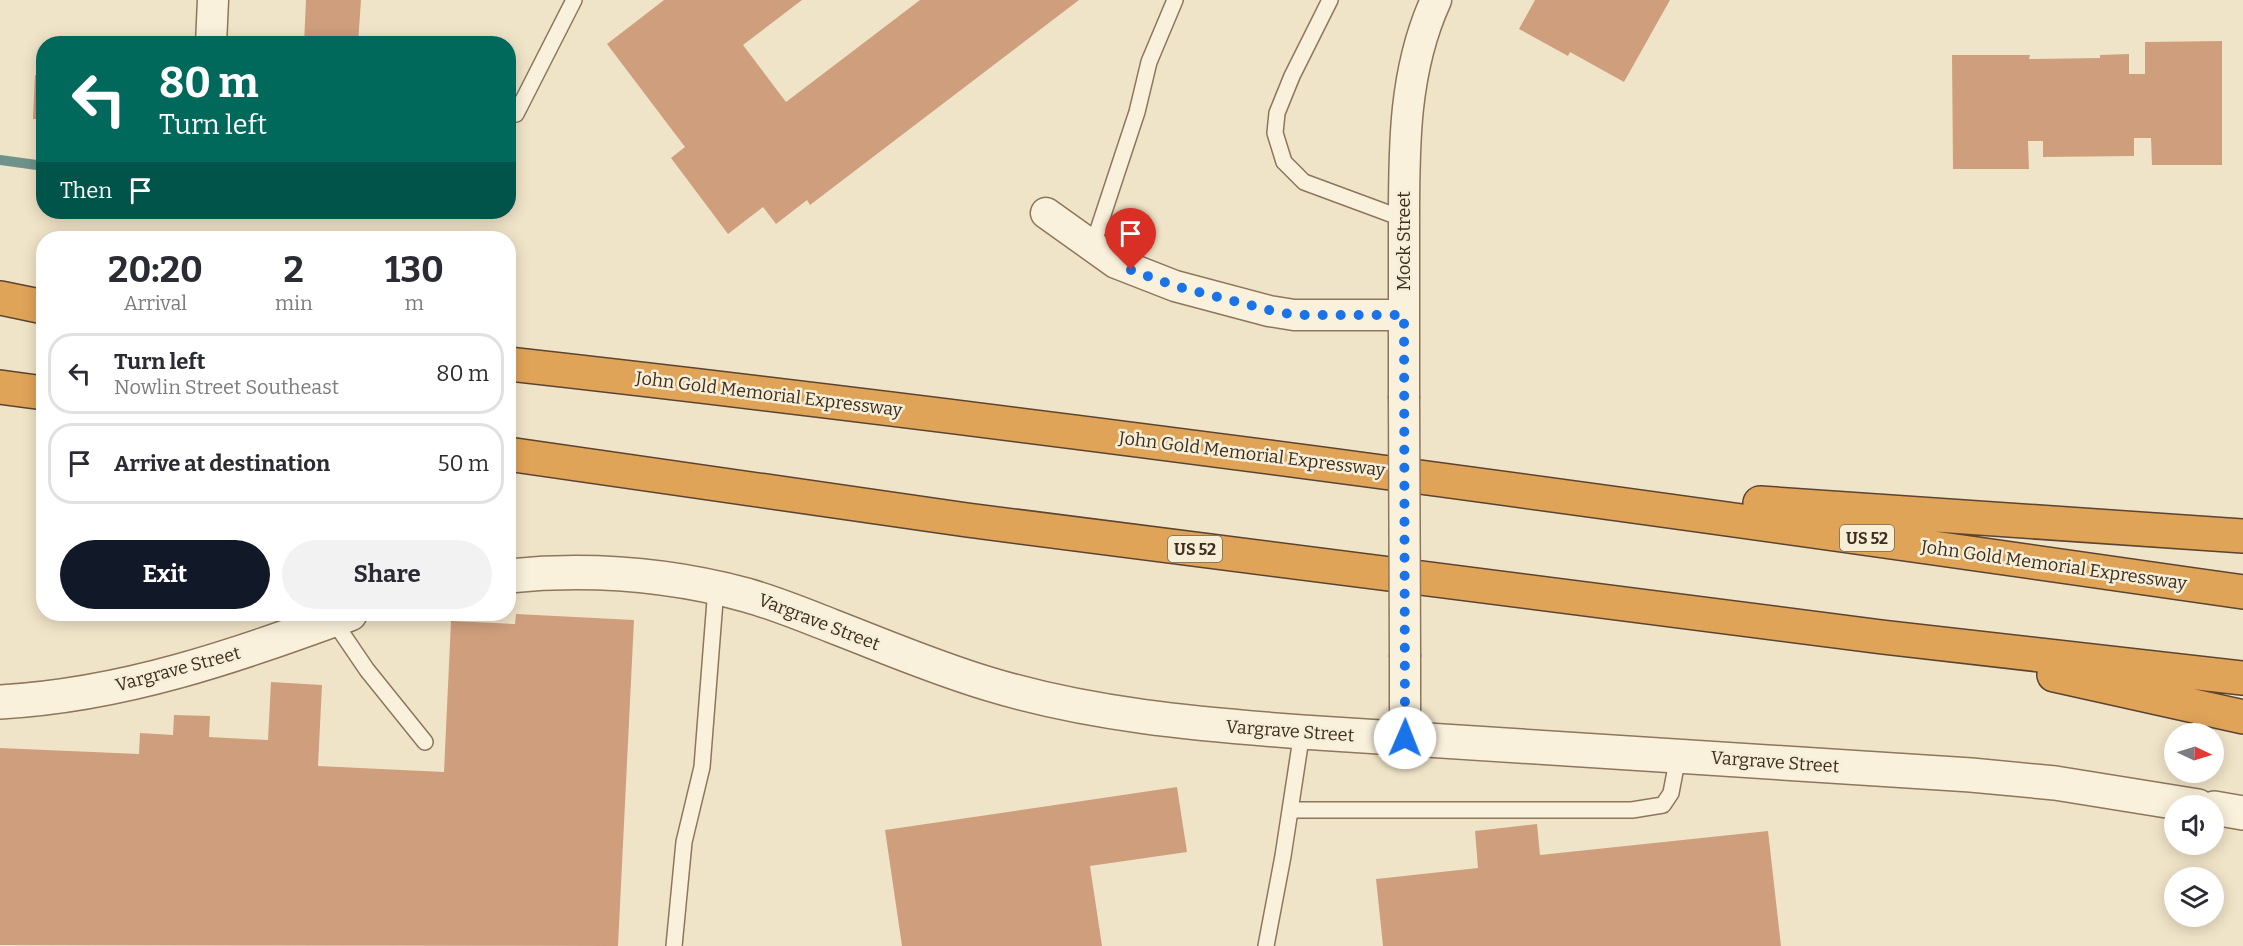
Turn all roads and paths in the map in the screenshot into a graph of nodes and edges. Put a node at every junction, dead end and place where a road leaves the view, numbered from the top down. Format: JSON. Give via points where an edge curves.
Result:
{"nodes":[{"id":1,"x":213,"y":0,"type":"edge"},
{"id":2,"x":574,"y":0,"type":"edge"},
{"id":3,"x":1175,"y":0,"type":"edge"},
{"id":4,"x":1330,"y":0,"type":"edge"},
{"id":5,"x":1436,"y":0,"type":"edge"},
{"id":6,"x":211,"y":36,"type":"edge"},
{"id":7,"x":516,"y":114,"type":"dead end"},
{"id":8,"x":1046,"y":213,"type":"dead end"},
{"id":9,"x":1404,"y":219,"type":"junction"},
{"id":10,"x":1092,"y":248,"type":"junction"},
{"id":11,"x":0,"y":298,"type":"edge"},
{"id":12,"x":36,"y":305,"type":"edge"},
{"id":13,"x":0,"y":308,"type":"edge"},
{"id":14,"x":36,"y":311,"type":"edge"},
{"id":15,"x":1404,"y":315,"type":"junction"},
{"id":16,"x":516,"y":365,"type":"edge"},
{"id":17,"x":0,"y":387,"type":"edge"},
{"id":18,"x":36,"y":392,"type":"edge"},
{"id":19,"x":516,"y":455,"type":"edge"},
{"id":20,"x":1491,"y":485,"type":"junction"},
{"id":21,"x":2243,"y":536,"type":"edge"},
{"id":22,"x":516,"y":576,"type":"edge"},
{"id":23,"x":716,"y":588,"type":"junction"},
{"id":24,"x":2243,"y":592,"type":"edge"},
{"id":25,"x":331,"y":621,"type":"edge"},
{"id":26,"x":344,"y":621,"type":"edge"},
{"id":27,"x":1882,"y":637,"type":"junction"},
{"id":28,"x":2243,"y":678,"type":"edge"},
{"id":29,"x":0,"y":702,"type":"edge"},
{"id":30,"x":2243,"y":717,"type":"edge"},
{"id":31,"x":1302,"y":732,"type":"junction"},
{"id":32,"x":1405,"y":738,"type":"junction"},
{"id":33,"x":425,"y":742,"type":"dead end"},
{"id":34,"x":1678,"y":756,"type":"junction"},
{"id":35,"x":2164,"y":801,"type":"edge"},
{"id":36,"x":1290,"y":810,"type":"junction"},
{"id":37,"x":2224,"y":810,"type":"edge"},
{"id":38,"x":2243,"y":813,"type":"edge"},
{"id":39,"x":674,"y":946,"type":"edge"},
{"id":40,"x":1266,"y":946,"type":"edge"}],
"edges":[{"from":1,"to":6,"type":"street"},
{"from":2,"to":7,"type":"lane"},
{"from":3,"to":10,"type":"lane","via":[[1149,62],[1137,112]]},
{"from":4,"to":9,"type":"lane","via":[[1277,113],[1275,133],[1284,162],[1304,182]]},
{"from":5,"to":9,"type":"street","name":"Mock Street","via":[[1418,51],[1409,95]]},
{"from":8,"to":10,"type":"street"},
{"from":9,"to":15,"type":"street","name":"Mock Street"},
{"from":10,"to":15,"type":"street","via":[[1147,276],[1269,310],[1294,315]]},
{"from":11,"to":12,"type":"highway"},
{"from":13,"to":14,"type":"highway"},
{"from":15,"to":32,"type":"street","name":"Mock Street","bridge":true},
{"from":16,"to":20,"type":"highway","name":"John Gold Memorial Expressway","number":"US 52"},
{"from":17,"to":18,"type":"highway"},
{"from":19,"to":27,"type":"highway","number":"US 52","via":[[967,520]]},
{"from":20,"to":21,"type":"highway"},
{"from":20,"to":24,"type":"highway","name":"John Gold Memorial Expressway","number":"US 52"},
{"from":22,"to":23,"type":"street","name":"Vargrave Street","via":[[592,572],[645,575]]},
{"from":23,"to":31,"type":"street","name":"Vargrave Street","via":[[805,615],[922,662],[1061,702],[1204,725]]},
{"from":23,"to":39,"type":"lane","via":[[702,767],[684,842]]},
{"from":25,"to":29,"type":"street","name":"Vargrave Street","via":[[248,651],[134,684]]},
{"from":26,"to":33,"type":"lane","via":[[367,670]]},
{"from":27,"to":28,"type":"highway","number":"US 52"},
{"from":27,"to":30,"type":"highway"},
{"from":31,"to":32,"type":"street","name":"Vargrave Street"},
{"from":31,"to":36,"type":"lane"},
{"from":32,"to":34,"type":"street","name":"Vargrave Street"},
{"from":34,"to":35,"type":"street","name":"Vargrave Street","via":[[1971,775],[2055,783]]},
{"from":34,"to":36,"type":"lane","via":[[1671,793],[1663,805],[1632,810]]},
{"from":36,"to":40,"type":"lane"},
{"from":37,"to":38,"type":"street"}]}
